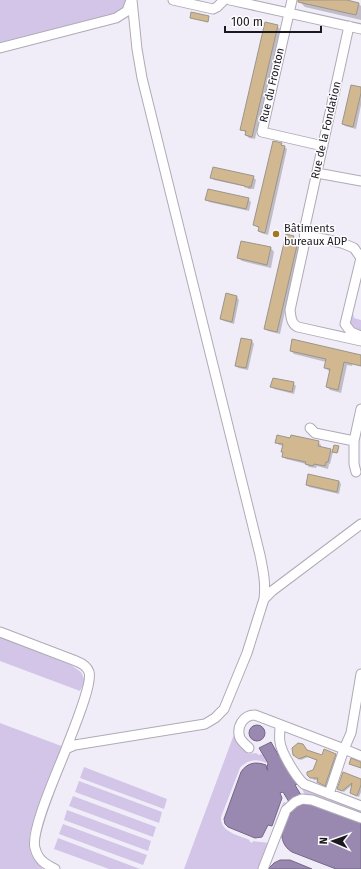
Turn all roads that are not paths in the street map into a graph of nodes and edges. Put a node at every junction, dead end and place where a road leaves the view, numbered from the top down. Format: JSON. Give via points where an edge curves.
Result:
{"nodes":[{"id":1,"x":131,"y":0,"type":"edge"},
{"id":2,"x":173,"y":0,"type":"edge"},
{"id":3,"x":224,"y":0,"type":"edge"},
{"id":4,"x":230,"y":0,"type":"edge"},
{"id":5,"x":292,"y":0,"type":"edge"},
{"id":6,"x":289,"y":12,"type":"junction"},
{"id":7,"x":349,"y":26,"type":"junction"},
{"id":8,"x":361,"y":27,"type":"edge"},
{"id":9,"x":0,"y":48,"type":"edge"},
{"id":10,"x":323,"y":146,"type":"junction"},
{"id":11,"x":317,"y":173,"type":"junction"},
{"id":12,"x":361,"y":182,"type":"edge"},
{"id":13,"x":305,"y":235,"type":"junction"},
{"id":14,"x":361,"y":257,"type":"edge"},
{"id":15,"x":345,"y":324,"type":"junction"},
{"id":16,"x":331,"y":334,"type":"junction"},
{"id":17,"x":361,"y":336,"type":"edge"},
{"id":18,"x":361,"y":341,"type":"edge"},
{"id":19,"x":361,"y":409,"type":"edge"},
{"id":20,"x":310,"y":428,"type":"dead end"},
{"id":21,"x":354,"y":441,"type":"junction"},
{"id":22,"x":356,"y":472,"type":"dead end"},
{"id":23,"x":361,"y":524,"type":"edge"},
{"id":24,"x":264,"y":599,"type":"junction"},
{"id":25,"x":0,"y":632,"type":"edge"},
{"id":26,"x":361,"y":674,"type":"edge"},
{"id":27,"x":280,"y":726,"type":"junction"},
{"id":28,"x":249,"y":748,"type":"dead end"},
{"id":29,"x":66,"y":749,"type":"junction"},
{"id":30,"x":344,"y":749,"type":"junction"},
{"id":31,"x":361,"y":756,"type":"edge"},
{"id":32,"x":329,"y":794,"type":"junction"},
{"id":33,"x":361,"y":806,"type":"edge"},
{"id":34,"x":361,"y":818,"type":"edge"},
{"id":35,"x":55,"y":869,"type":"edge"},
{"id":36,"x":263,"y":869,"type":"edge"}],
"edges":[{"from":1,"to":9,"type":"lane","via":[[127,11],[116,18]]},
{"from":1,"to":24,"type":"lane","via":[[142,78],[260,555],[265,578]]},
{"from":2,"to":3,"type":"lane","via":[[213,9]]},
{"from":4,"to":6,"type":"lane"},
{"from":5,"to":6,"type":"lane","name":"Rue du Fronton"},
{"from":6,"to":7,"type":"lane"},
{"from":6,"to":10,"type":"lane","name":"Rue du Fronton","via":[[262,132]]},
{"from":7,"to":8,"type":"lane"},
{"from":7,"to":10,"type":"lane","name":"Rue de la Fondation"},
{"from":10,"to":11,"type":"lane","name":"Rue de la Fondation"},
{"from":11,"to":12,"type":"lane"},
{"from":11,"to":13,"type":"lane","name":"Rue de la Fondation"},
{"from":13,"to":14,"type":"lane","via":[[342,243],[354,248]]},
{"from":13,"to":16,"type":"lane","name":"Rue de la Fondation","via":[[290,310],[291,319],[295,326]]},
{"from":14,"to":15,"type":"lane"},
{"from":15,"to":16,"type":"lane","via":[[340,332]]},
{"from":15,"to":17,"type":"lane","via":[[351,332]]},
{"from":16,"to":18,"type":"lane","name":"Rue de la Fondation"},
{"from":19,"to":21,"type":"lane"},
{"from":20,"to":21,"type":"lane","via":[[316,433]]},
{"from":21,"to":22,"type":"lane"},
{"from":23,"to":24,"type":"lane"},
{"from":24,"to":29,"type":"lane","via":[[247,652],[224,709],[215,718],[205,724],[75,745]]},
{"from":25,"to":29,"type":"lane","via":[[76,660],[89,671],[88,689]]},
{"from":26,"to":30,"type":"lane","via":[[351,733]]},
{"from":27,"to":28,"type":"lane","via":[[255,715],[246,717],[241,722],[239,731],[240,739]]},
{"from":27,"to":30,"type":"lane"},
{"from":27,"to":32,"type":"lane","via":[[280,743],[295,774],[304,784]]},
{"from":29,"to":35,"type":"lane","via":[[34,834],[35,850],[40,860]]},
{"from":30,"to":31,"type":"lane"},
{"from":30,"to":32,"type":"lane"},
{"from":32,"to":33,"type":"lane"},
{"from":34,"to":36,"type":"lane","via":[[312,800],[302,799],[295,802],[286,810]]}]}
